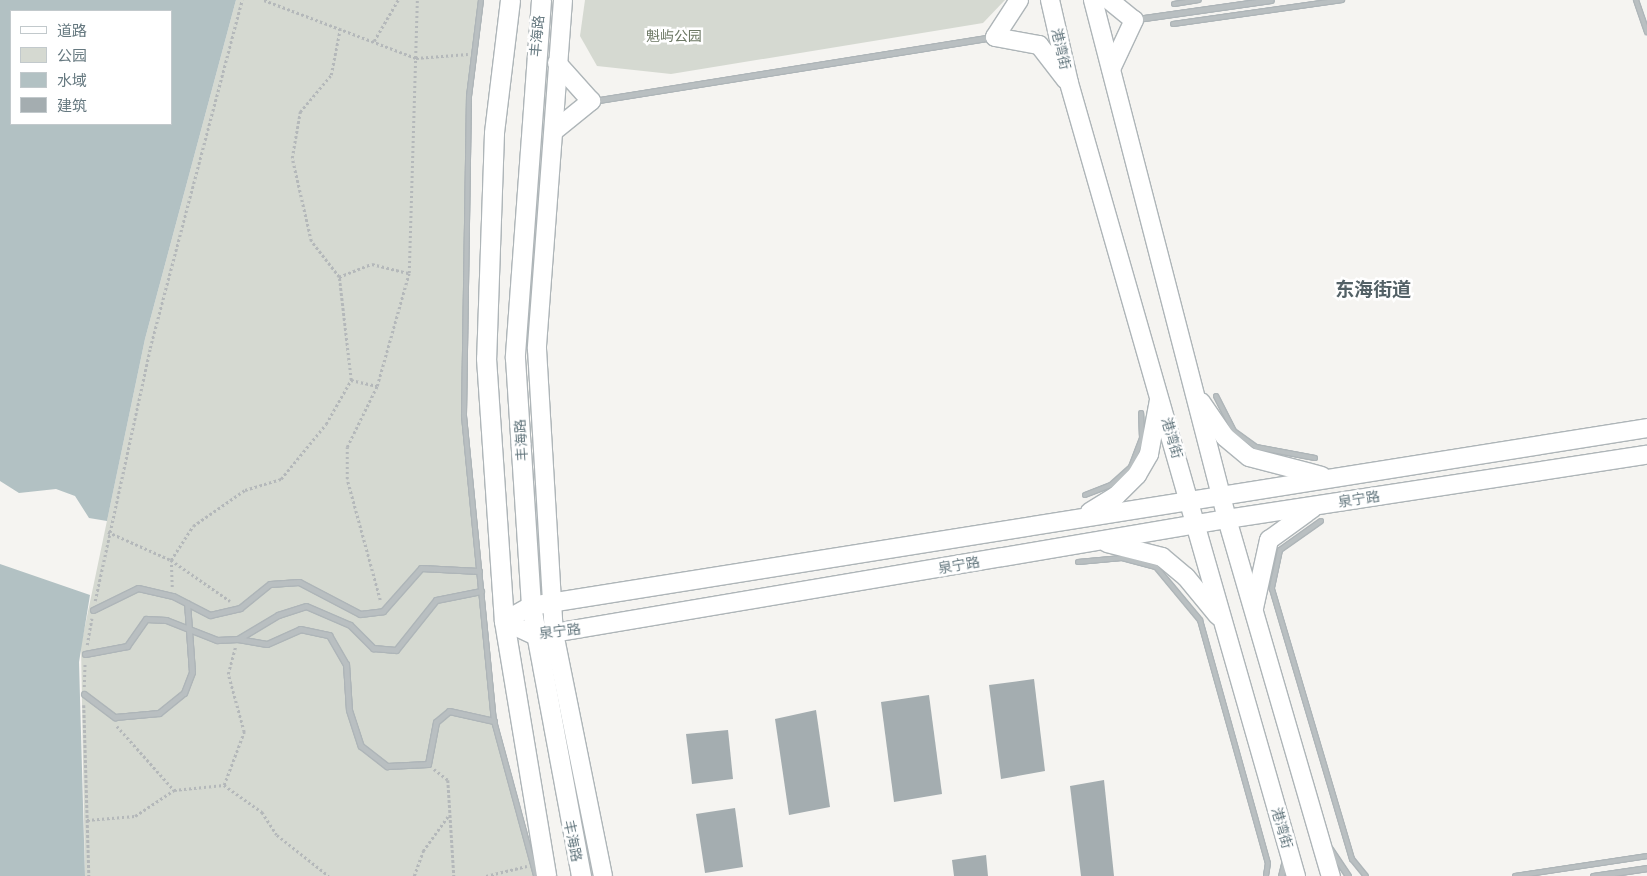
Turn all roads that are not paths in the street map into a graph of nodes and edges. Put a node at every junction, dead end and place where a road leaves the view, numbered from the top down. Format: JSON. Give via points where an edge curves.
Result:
{"nodes":[{"id":1,"x":481,"y":0,"type":"edge"},
{"id":2,"x":510,"y":0,"type":"edge"},
{"id":3,"x":541,"y":0,"type":"edge"},
{"id":4,"x":563,"y":0,"type":"edge"},
{"id":5,"x":1019,"y":0,"type":"edge"},
{"id":6,"x":1050,"y":0,"type":"edge"},
{"id":7,"x":1093,"y":0,"type":"edge"},
{"id":8,"x":1109,"y":0,"type":"edge"},
{"id":9,"x":1199,"y":0,"type":"edge"},
{"id":10,"x":1270,"y":0,"type":"edge"},
{"id":11,"x":1342,"y":0,"type":"edge"},
{"id":12,"x":1636,"y":0,"type":"edge"},
{"id":13,"x":1174,"y":4,"type":"dead end"},
{"id":14,"x":1134,"y":20,"type":"junction"},
{"id":15,"x":1174,"y":24,"type":"dead end"},
{"id":16,"x":1647,"y":32,"type":"edge"},
{"id":17,"x":995,"y":37,"type":"junction"},
{"id":18,"x":557,"y":63,"type":"junction"},
{"id":19,"x":1111,"y":69,"type":"junction"},
{"id":20,"x":1069,"y":84,"type":"junction"},
{"id":21,"x":591,"y":101,"type":"junction"},
{"id":22,"x":554,"y":131,"type":"junction"},
{"id":23,"x":1194,"y":391,"type":"junction"},
{"id":24,"x":1216,"y":396,"type":"dead end"},
{"id":25,"x":1160,"y":397,"type":"junction"},
{"id":26,"x":1141,"y":413,"type":"dead end"},
{"id":27,"x":1647,"y":428,"type":"edge"},
{"id":28,"x":1647,"y":455,"type":"edge"},
{"id":29,"x":1315,"y":458,"type":"dead end"},
{"id":30,"x":1330,"y":478,"type":"junction"},
{"id":31,"x":1221,"y":494,"type":"junction"},
{"id":32,"x":1085,"y":495,"type":"dead end"},
{"id":33,"x":1189,"y":500,"type":"junction"},
{"id":34,"x":1319,"y":513,"type":"junction"},
{"id":35,"x":1080,"y":517,"type":"junction"},
{"id":36,"x":1227,"y":520,"type":"junction"},
{"id":37,"x":1195,"y":525,"type":"junction"},
{"id":38,"x":1099,"y":541,"type":"junction"},
{"id":39,"x":1078,"y":562,"type":"dead end"},
{"id":40,"x":479,"y":571,"type":"junction"},
{"id":41,"x":482,"y":591,"type":"junction"},
{"id":42,"x":188,"y":603,"type":"junction"},
{"id":43,"x":552,"y":603,"type":"junction"},
{"id":44,"x":531,"y":606,"type":"junction"},
{"id":45,"x":93,"y":610,"type":"road end"},
{"id":46,"x":1254,"y":611,"type":"junction"},
{"id":47,"x":504,"y":621,"type":"junction"},
{"id":48,"x":1223,"y":622,"type":"junction"},
{"id":49,"x":186,"y":630,"type":"junction"},
{"id":50,"x":545,"y":635,"type":"junction"},
{"id":51,"x":238,"y":639,"type":"junction"},
{"id":52,"x":85,"y":654,"type":"road end"},
{"id":53,"x":84,"y":694,"type":"road end"},
{"id":54,"x":494,"y":721,"type":"junction"},
{"id":55,"x":1316,"y":827,"type":"junction"},
{"id":56,"x":1288,"y":847,"type":"junction"},
{"id":57,"x":1647,"y":856,"type":"edge"},
{"id":58,"x":1647,"y":868,"type":"edge"},
{"id":59,"x":540,"y":870,"type":"edge"},
{"id":60,"x":536,"y":876,"type":"edge"},
{"id":61,"x":581,"y":876,"type":"edge"},
{"id":62,"x":603,"y":876,"type":"edge"},
{"id":63,"x":1266,"y":876,"type":"edge"},
{"id":64,"x":1281,"y":876,"type":"edge"},
{"id":65,"x":1296,"y":876,"type":"edge"},
{"id":66,"x":1330,"y":876,"type":"edge"},
{"id":67,"x":1348,"y":876,"type":"edge"},
{"id":68,"x":1366,"y":876,"type":"edge"},
{"id":69,"x":1515,"y":876,"type":"edge"},
{"id":70,"x":1593,"y":876,"type":"edge"}],
"edges":[{"from":1,"to":40,"type":"lane","via":[[469,96],[464,416]]},
{"from":2,"to":47,"type":"main road","via":[[494,133],[486,358]]},
{"from":3,"to":44,"type":"main road","name":"丰海路","via":[[516,358]]},
{"from":4,"to":18,"type":"street"},
{"from":5,"to":17,"type":"street"},
{"from":6,"to":20,"type":"street","name":"港湾街"},
{"from":7,"to":19,"type":"street"},
{"from":8,"to":14,"type":"street"},
{"from":9,"to":13,"type":"lane"},
{"from":10,"to":14,"type":"street"},
{"from":11,"to":15,"type":"lane"},
{"from":12,"to":16,"type":"lane"},
{"from":14,"to":19,"type":"street"},
{"from":17,"to":20,"type":"street","via":[[1039,45]]},
{"from":17,"to":21,"type":"street"},
{"from":18,"to":21,"type":"street"},
{"from":18,"to":22,"type":"street"},
{"from":19,"to":23,"type":"street"},
{"from":20,"to":25,"type":"street","name":"港湾街"},
{"from":21,"to":22,"type":"street"},
{"from":22,"to":43,"type":"street","via":[[537,349]]},
{"from":23,"to":30,"type":"street","via":[[1225,437],[1249,457]]},
{"from":23,"to":31,"type":"street"},
{"from":24,"to":29,"type":"lane","via":[[1234,430],[1256,447]]},
{"from":25,"to":33,"type":"street","name":"港湾街"},
{"from":25,"to":35,"type":"street","via":[[1149,454],[1137,475],[1116,496]]},
{"from":26,"to":32,"type":"lane","via":[[1142,438],[1131,467],[1111,485]]},
{"from":27,"to":30,"type":"street","name":"泉宁路"},
{"from":28,"to":34,"type":"street","name":"泉宁路"},
{"from":30,"to":31,"type":"street","name":"泉宁路"},
{"from":31,"to":33,"type":"street","name":"泉宁路"},
{"from":31,"to":36,"type":"street"},
{"from":33,"to":35,"type":"street","name":"泉宁路"},
{"from":33,"to":37,"type":"street","name":"港湾街"},
{"from":34,"to":36,"type":"street","name":"泉宁路"},
{"from":34,"to":46,"type":"street","via":[[1269,540]]},
{"from":34,"to":68,"type":"lane","via":[[1280,550],[1272,589],[1352,859]]},
{"from":35,"to":43,"type":"street","name":"泉宁路"},
{"from":36,"to":37,"type":"street","name":"泉宁路"},
{"from":36,"to":46,"type":"street"},
{"from":37,"to":38,"type":"street","name":"泉宁路"},
{"from":37,"to":48,"type":"street","name":"港湾街"},
{"from":38,"to":48,"type":"street","via":[[1162,556],[1186,577]]},
{"from":38,"to":50,"type":"street","name":"泉宁路"},
{"from":39,"to":63,"type":"lane","via":[[1122,558],[1156,567],[1182,592],[1200,620],[1268,863]]},
{"from":40,"to":41,"type":"lane"},
{"from":40,"to":42,"type":"street","via":[[421,568],[384,611],[360,614],[299,582],[270,584],[240,608],[210,615]]},
{"from":41,"to":51,"type":"street","via":[[436,600],[396,650],[373,648],[350,625],[306,606],[278,615]]},
{"from":41,"to":54,"type":"lane"},
{"from":42,"to":45,"type":"street","via":[[138,588]]},
{"from":42,"to":49,"type":"street"},
{"from":43,"to":44,"type":"street","name":"泉宁路"},
{"from":43,"to":50,"type":"street"},
{"from":44,"to":47,"type":"street","name":"泉宁路"},
{"from":44,"to":50,"type":"main road","name":"丰海路"},
{"from":46,"to":55,"type":"street"},
{"from":47,"to":50,"type":"street","name":"泉宁路"},
{"from":47,"to":59,"type":"main road"},
{"from":48,"to":56,"type":"street","name":"港湾街"},
{"from":49,"to":51,"type":"street","via":[[217,640]]},
{"from":49,"to":52,"type":"street","via":[[166,620],[146,619],[127,646]]},
{"from":49,"to":53,"type":"street","via":[[192,672],[184,693],[159,713],[115,717]]},
{"from":50,"to":61,"type":"main road","name":"丰海路"},
{"from":50,"to":62,"type":"street"},
{"from":51,"to":54,"type":"street","via":[[268,644],[300,629],[329,635],[346,664],[350,710],[361,746],[387,766],[428,764],[436,722],[449,711]]},
{"from":54,"to":59,"type":"lane"},
{"from":55,"to":66,"type":"street"},
{"from":55,"to":67,"type":"street"},
{"from":56,"to":64,"type":"street"},
{"from":56,"to":65,"type":"street","name":"港湾街"},
{"from":57,"to":69,"type":"lane"},
{"from":58,"to":70,"type":"street"},
{"from":59,"to":60,"type":"lane"}]}
